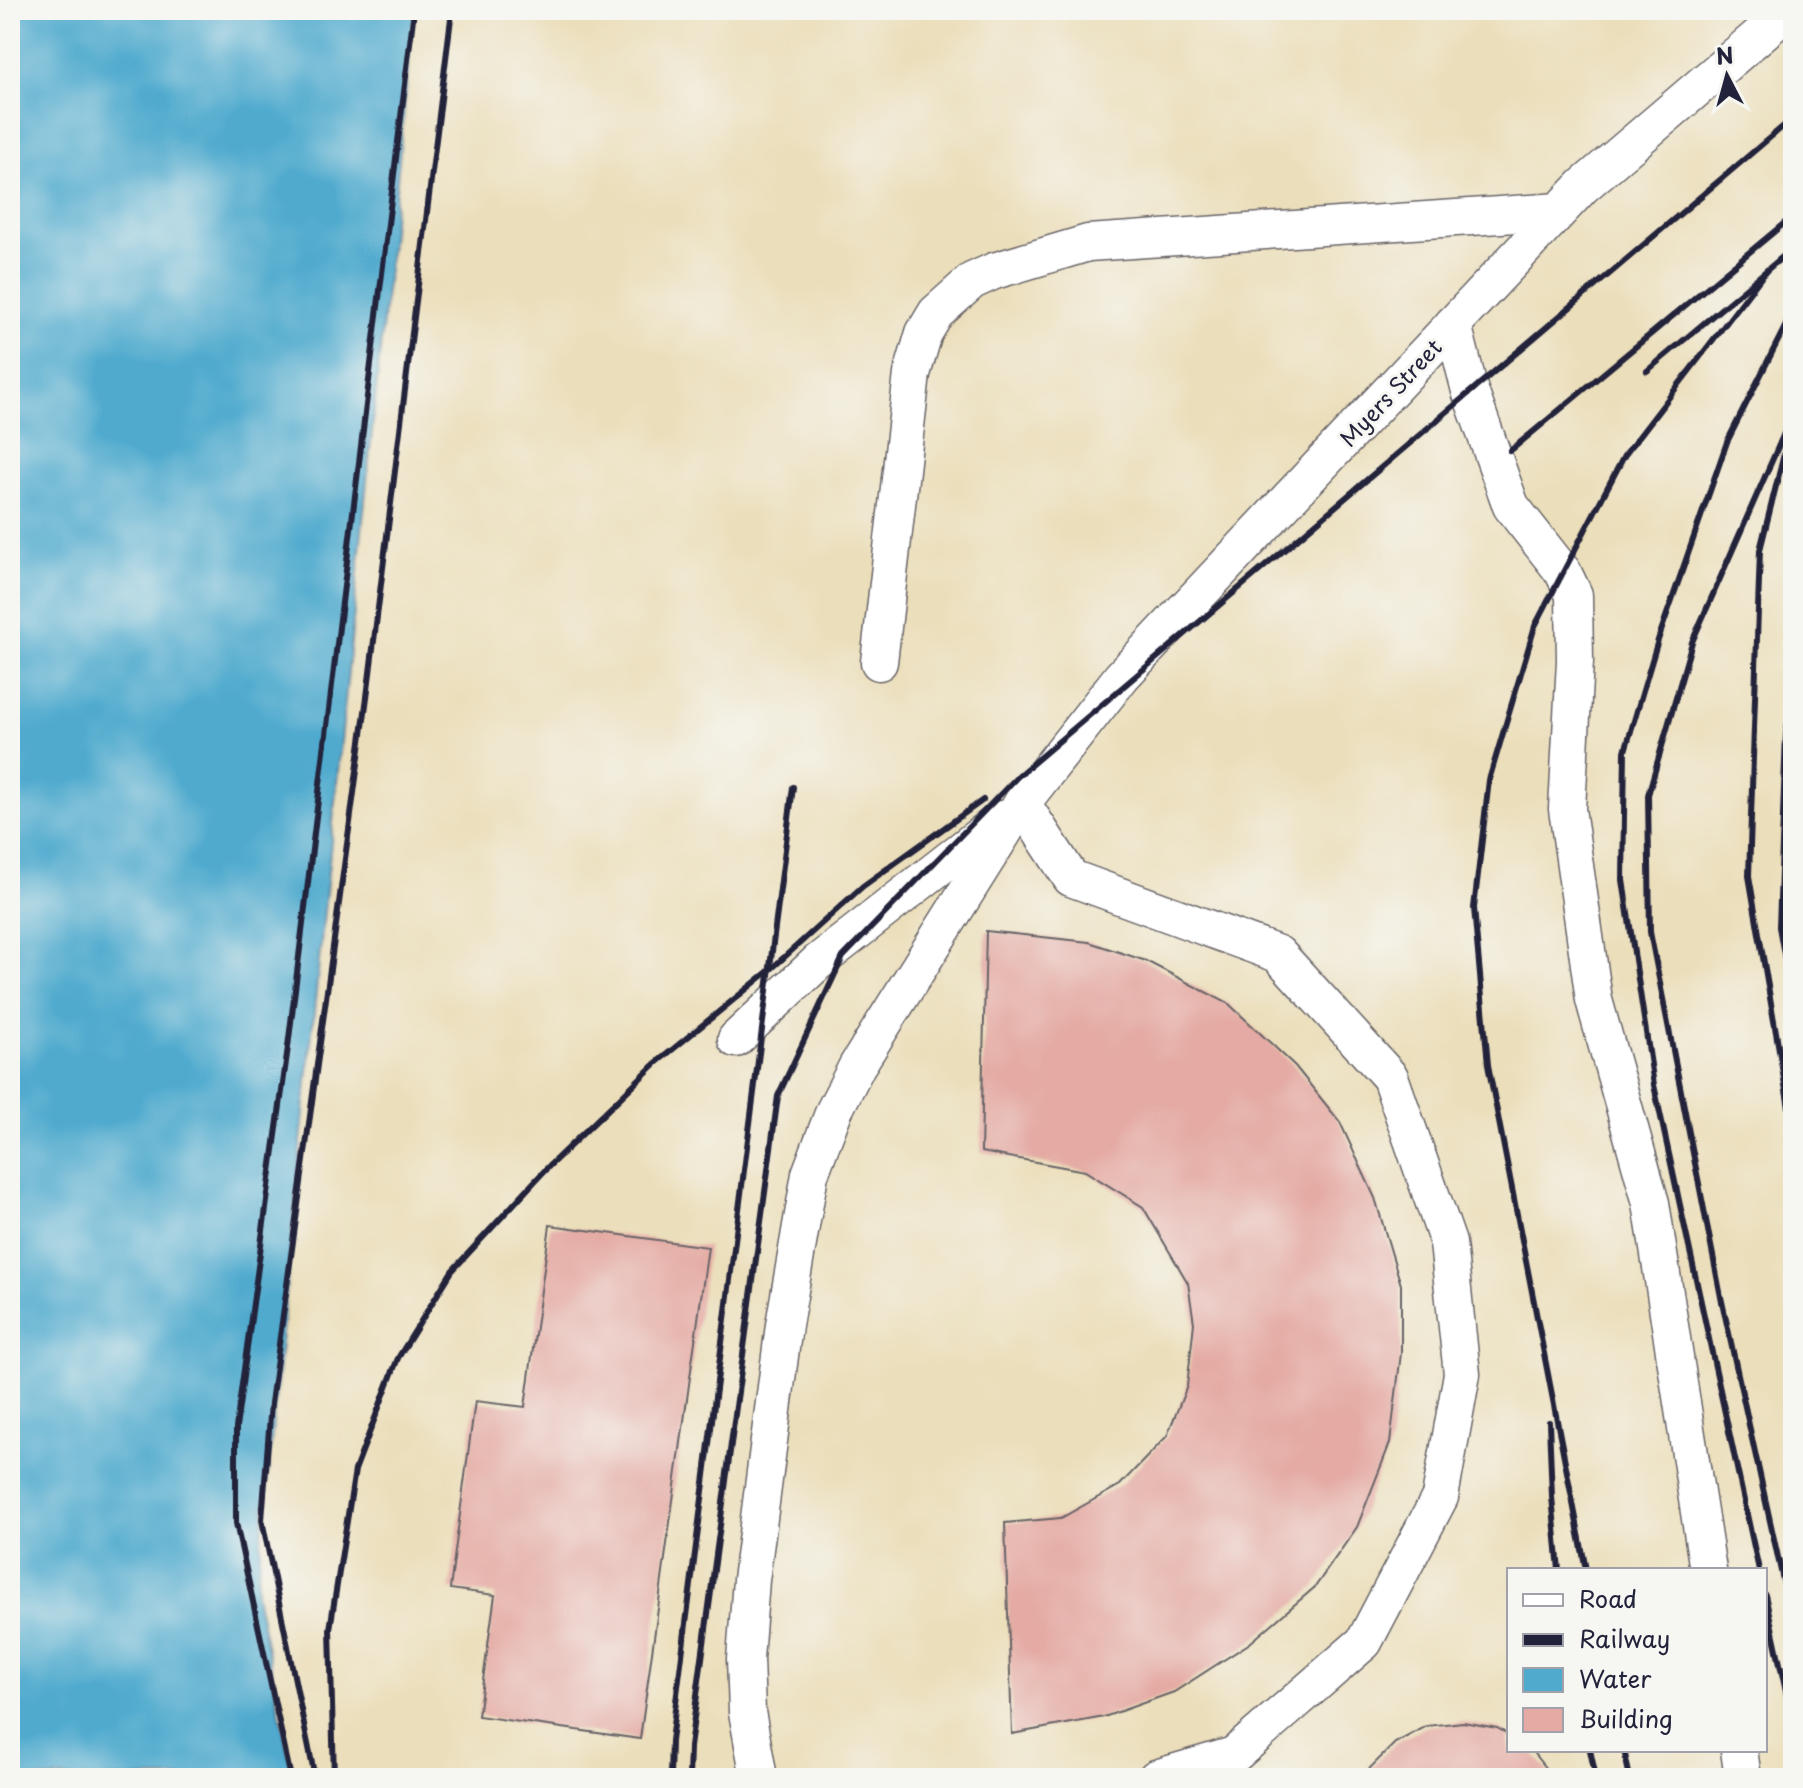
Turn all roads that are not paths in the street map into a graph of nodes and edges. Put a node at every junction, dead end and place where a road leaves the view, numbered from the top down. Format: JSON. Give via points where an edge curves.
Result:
{"nodes":[{"id":1,"x":1789,"y":10,"type":"edge"},
{"id":2,"x":1559,"y":211,"type":"junction"},
{"id":3,"x":1453,"y":324,"type":"junction"},
{"id":4,"x":879,"y":662,"type":"dead end"},
{"id":5,"x":1022,"y":803,"type":"junction"},
{"id":6,"x":736,"y":1039,"type":"dead end"},
{"id":7,"x":1708,"y":1568,"type":"edge"},
{"id":8,"x":1739,"y":1752,"type":"edge"},
{"id":9,"x":1236,"y":1767,"type":"edge"},
{"id":10,"x":759,"y":1778,"type":"edge"},
{"id":11,"x":1156,"y":1778,"type":"edge"},
{"id":12,"x":1743,"y":1778,"type":"edge"}],
"edges":[{"from":1,"to":2,"type":"street","name":"Myers Street"},
{"from":2,"to":3,"type":"street","name":"Myers Street"},
{"from":2,"to":4,"type":"street","via":[[1088,243],[972,281],[936,313],[912,374]]},
{"from":3,"to":5,"type":"street","name":"Myers Street","via":[[1122,676]]},
{"from":3,"to":7,"type":"street","via":[[1470,391],[1511,506],[1563,572],[1574,595],[1569,824],[1594,1000],[1651,1203]]},
{"from":5,"to":6,"type":"street","via":[[818,962]]},
{"from":5,"to":9,"type":"street","via":[[1071,878],[1278,954],[1390,1077],[1448,1243],[1462,1374],[1440,1497],[1364,1642]]},
{"from":5,"to":10,"type":"street","via":[[857,1066],[810,1174],[784,1325],[751,1580],[747,1712]]},
{"from":8,"to":12,"type":"street"},
{"from":9,"to":11,"type":"street"}]}
